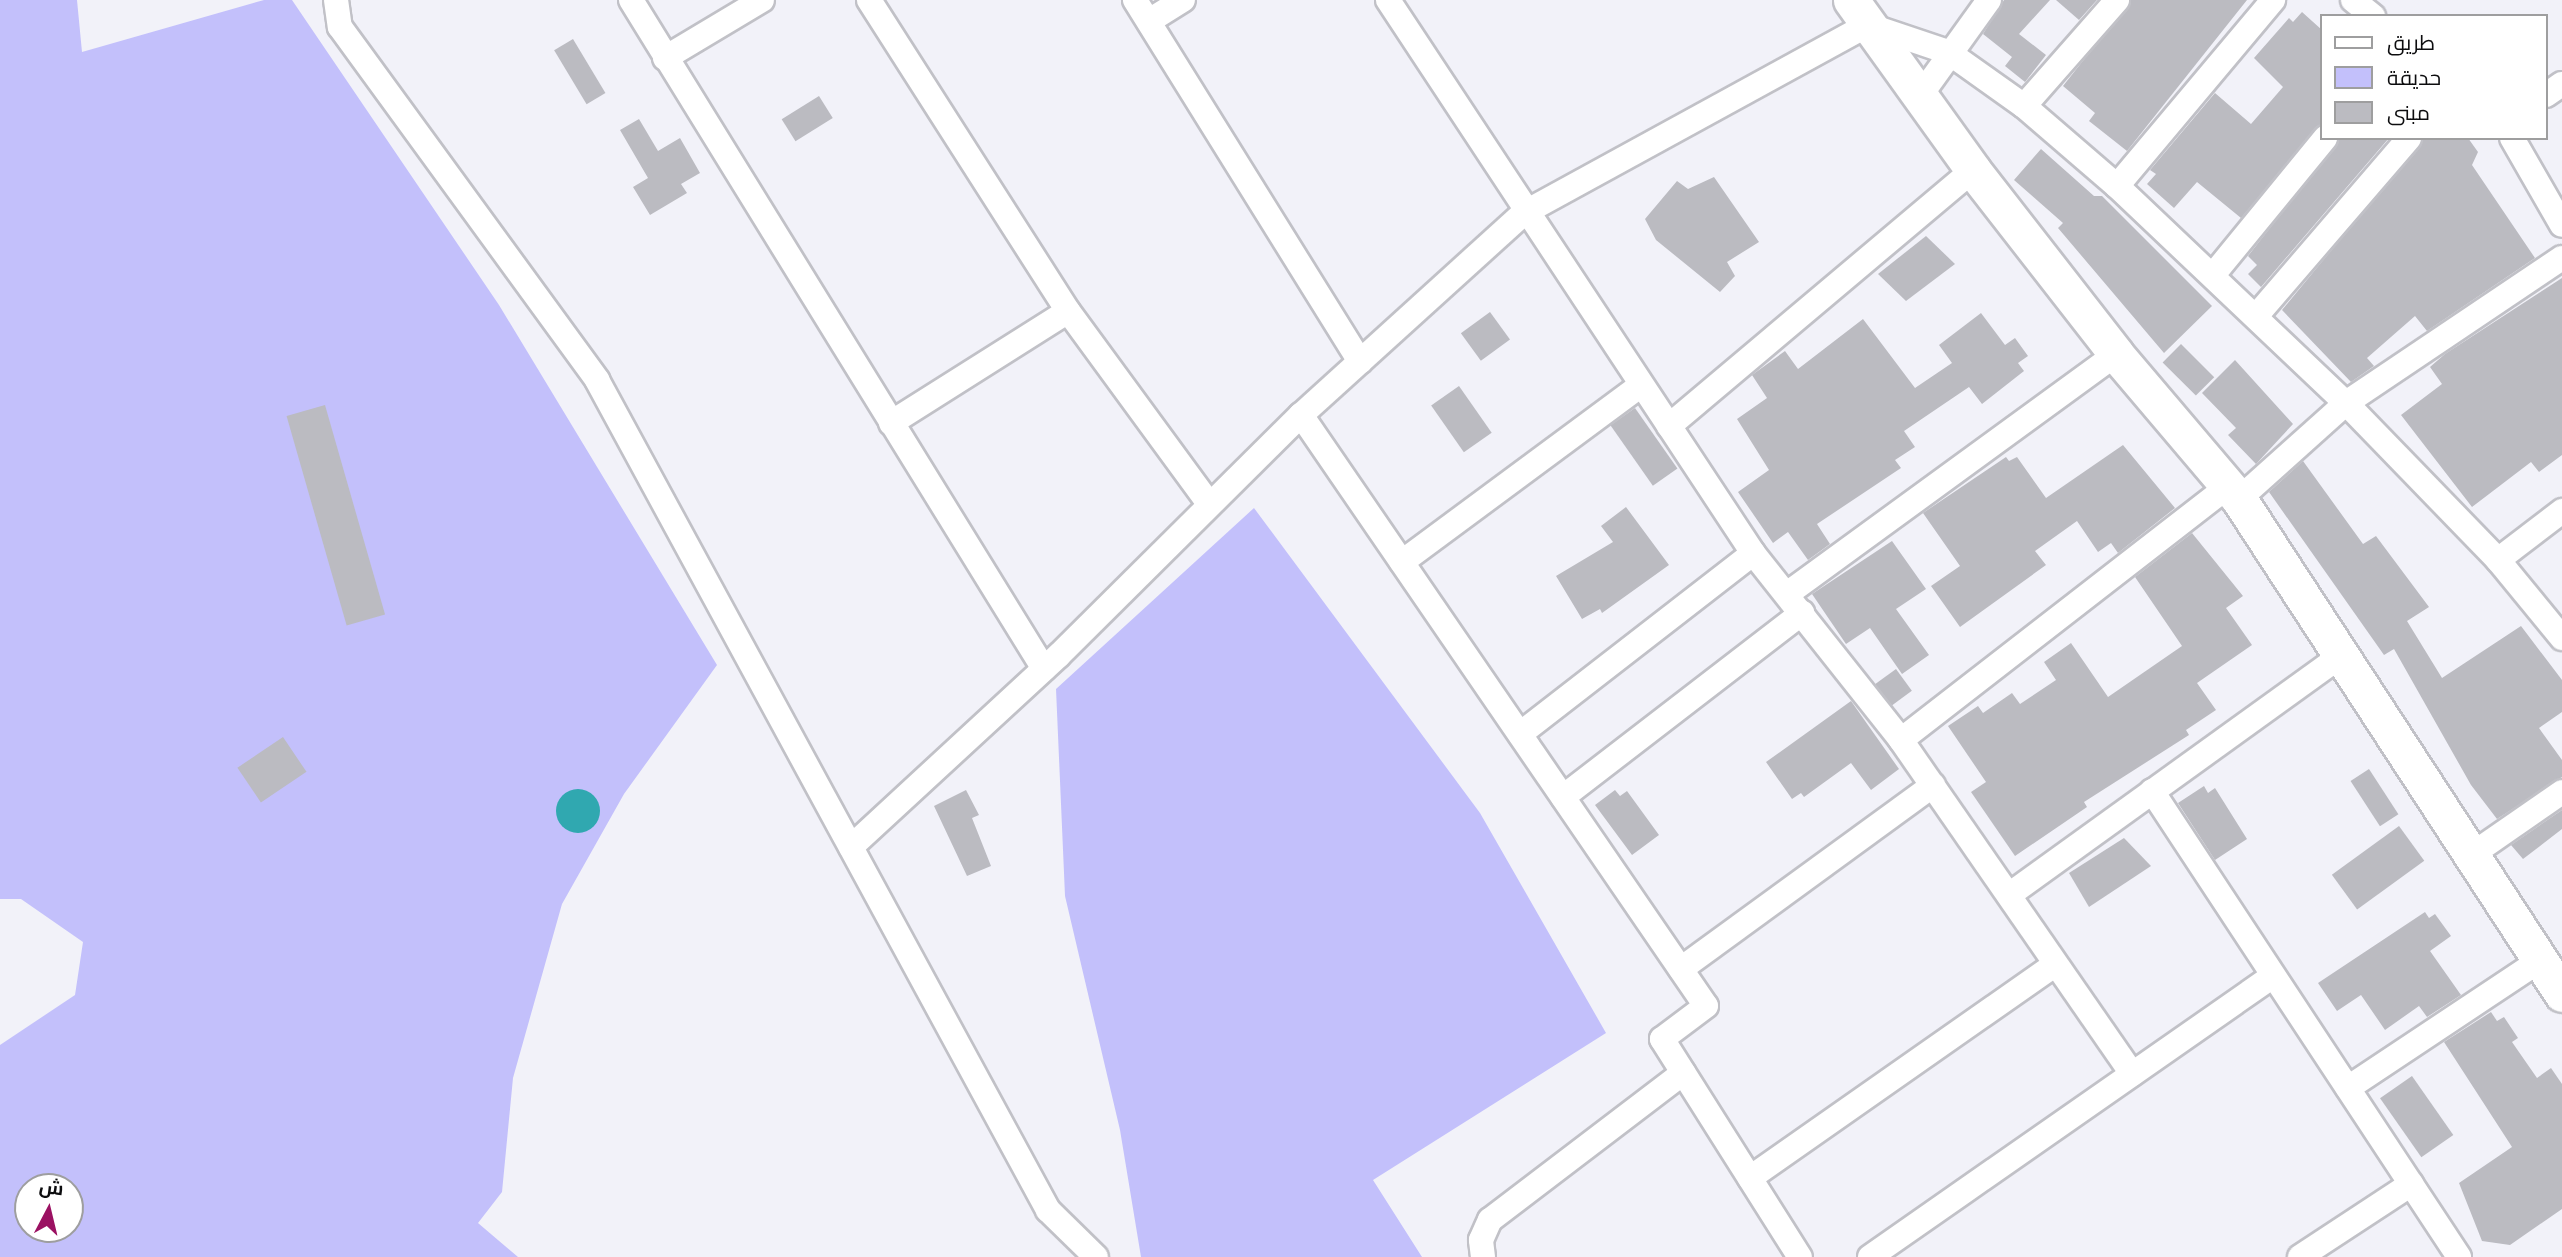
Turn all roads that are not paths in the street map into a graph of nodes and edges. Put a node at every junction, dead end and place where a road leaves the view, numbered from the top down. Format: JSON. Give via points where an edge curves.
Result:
{"nodes":[{"id":1,"x":336,"y":0,"type":"edge"},
{"id":2,"x":631,"y":0,"type":"edge"},
{"id":3,"x":762,"y":0,"type":"edge"},
{"id":4,"x":869,"y":0,"type":"edge"},
{"id":5,"x":1135,"y":0,"type":"edge"},
{"id":6,"x":1184,"y":0,"type":"edge"},
{"id":7,"x":1388,"y":0,"type":"edge"},
{"id":8,"x":1989,"y":0,"type":"edge"},
{"id":9,"x":2117,"y":0,"type":"edge"},
{"id":10,"x":2273,"y":0,"type":"edge"},
{"id":11,"x":2353,"y":0,"type":"edge"},
{"id":12,"x":1859,"y":13,"type":"edge"},
{"id":13,"x":2370,"y":14,"type":"edge"},
{"id":14,"x":1149,"y":21,"type":"junction"},
{"id":15,"x":1948,"y":52,"type":"junction"},
{"id":16,"x":665,"y":58,"type":"junction"},
{"id":17,"x":1920,"y":96,"type":"junction"},
{"id":18,"x":2024,"y":106,"type":"junction"},
{"id":19,"x":2323,"y":140,"type":"edge"},
{"id":20,"x":2407,"y":140,"type":"edge"},
{"id":21,"x":2513,"y":140,"type":"edge"},
{"id":22,"x":1973,"y":170,"type":"junction"},
{"id":23,"x":2116,"y":186,"type":"junction"},
{"id":24,"x":1524,"y":212,"type":"junction"},
{"id":25,"x":2562,"y":225,"type":"edge"},
{"id":26,"x":2562,"y":258,"type":"edge"},
{"id":27,"x":2213,"y":275,"type":"junction"},
{"id":28,"x":1068,"y":311,"type":"junction"},
{"id":29,"x":2257,"y":315,"type":"junction"},
{"id":30,"x":2116,"y":354,"type":"junction"},
{"id":31,"x":1360,"y":362,"type":"junction"},
{"id":32,"x":1641,"y":385,"type":"junction"},
{"id":33,"x":2346,"y":403,"type":"junction"},
{"id":34,"x":1301,"y":415,"type":"junction"},
{"id":35,"x":891,"y":423,"type":"junction"},
{"id":36,"x":1669,"y":426,"type":"junction"},
{"id":37,"x":2234,"y":493,"type":"junction"},
{"id":38,"x":1210,"y":505,"type":"junction"},
{"id":39,"x":2562,"y":511,"type":"edge"},
{"id":40,"x":1753,"y":553,"type":"junction"},
{"id":41,"x":2498,"y":560,"type":"junction"},
{"id":42,"x":1402,"y":562,"type":"junction"},
{"id":43,"x":1794,"y":604,"type":"junction"},
{"id":44,"x":2562,"y":638,"type":"edge"},
{"id":45,"x":2342,"y":655,"type":"junction"},
{"id":46,"x":1044,"y":669,"type":"junction"},
{"id":47,"x":1520,"y":734,"type":"junction"},
{"id":48,"x":1901,"y":740,"type":"junction"},
{"id":49,"x":1933,"y":785,"type":"junction"},
{"id":50,"x":2152,"y":791,"type":"junction"},
{"id":51,"x":2562,"y":792,"type":"edge"},
{"id":52,"x":1563,"y":797,"type":"junction"},
{"id":53,"x":851,"y":847,"type":"junction"},
{"id":54,"x":2474,"y":853,"type":"junction"},
{"id":55,"x":2009,"y":895,"type":"junction"},
{"id":56,"x":2541,"y":960,"type":"junction"},
{"id":57,"x":2056,"y":964,"type":"junction"},
{"id":58,"x":1681,"y":969,"type":"junction"},
{"id":59,"x":2273,"y":975,"type":"junction"},
{"id":60,"x":2562,"y":994,"type":"edge"},
{"id":61,"x":1683,"y":1073,"type":"junction"},
{"id":62,"x":2132,"y":1074,"type":"junction"},
{"id":63,"x":2348,"y":1088,"type":"junction"},
{"id":64,"x":1750,"y":1178,"type":"junction"},
{"id":65,"x":2411,"y":1184,"type":"junction"},
{"id":66,"x":1096,"y":1257,"type":"edge"},
{"id":67,"x":1483,"y":1257,"type":"edge"},
{"id":68,"x":1800,"y":1257,"type":"edge"},
{"id":69,"x":1870,"y":1257,"type":"edge"},
{"id":70,"x":2300,"y":1257,"type":"edge"},
{"id":71,"x":2459,"y":1257,"type":"edge"}],
"edges":[{"from":1,"to":53,"type":"street","via":[[340,27],[597,380]]},
{"from":2,"to":16,"type":"street"},
{"from":3,"to":16,"type":"street"},
{"from":4,"to":28,"type":"street"},
{"from":5,"to":14,"type":"street"},
{"from":6,"to":14,"type":"street"},
{"from":7,"to":24,"type":"street"},
{"from":8,"to":15,"type":"street"},
{"from":9,"to":18,"type":"street"},
{"from":10,"to":23,"type":"street"},
{"from":11,"to":13,"type":"street"},
{"from":12,"to":15,"type":"street"},
{"from":12,"to":17,"type":"street"},
{"from":12,"to":24,"type":"street"},
{"from":14,"to":31,"type":"street"},
{"from":15,"to":17,"type":"street"},
{"from":15,"to":18,"type":"street"},
{"from":16,"to":35,"type":"street"},
{"from":17,"to":22,"type":"street"},
{"from":18,"to":23,"type":"street"},
{"from":19,"to":27,"type":"street"},
{"from":20,"to":29,"type":"street"},
{"from":21,"to":25,"type":"street"},
{"from":22,"to":30,"type":"street"},
{"from":22,"to":36,"type":"street"},
{"from":23,"to":27,"type":"street"},
{"from":24,"to":31,"type":"street"},
{"from":24,"to":32,"type":"street"},
{"from":26,"to":33,"type":"street"},
{"from":27,"to":29,"type":"street"},
{"from":28,"to":35,"type":"street"},
{"from":28,"to":38,"type":"street"},
{"from":29,"to":33,"type":"street"},
{"from":30,"to":37,"type":"street"},
{"from":30,"to":43,"type":"street"},
{"from":31,"to":34,"type":"street"},
{"from":32,"to":36,"type":"street"},
{"from":32,"to":42,"type":"street"},
{"from":33,"to":37,"type":"street"},
{"from":33,"to":41,"type":"street"},
{"from":34,"to":38,"type":"street"},
{"from":34,"to":42,"type":"street"},
{"from":35,"to":46,"type":"street"},
{"from":36,"to":40,"type":"street"},
{"from":37,"to":45,"type":"street"},
{"from":37,"to":48,"type":"street"},
{"from":38,"to":46,"type":"street"},
{"from":39,"to":41,"type":"street"},
{"from":40,"to":43,"type":"street"},
{"from":40,"to":47,"type":"street"},
{"from":41,"to":44,"type":"street"},
{"from":42,"to":47,"type":"street"},
{"from":43,"to":48,"type":"street"},
{"from":43,"to":52,"type":"street"},
{"from":45,"to":50,"type":"street"},
{"from":45,"to":54,"type":"street"},
{"from":46,"to":53,"type":"street"},
{"from":47,"to":52,"type":"street"},
{"from":48,"to":49,"type":"street"},
{"from":49,"to":55,"type":"street"},
{"from":49,"to":58,"type":"street"},
{"from":50,"to":55,"type":"street"},
{"from":50,"to":59,"type":"street"},
{"from":51,"to":54,"type":"street"},
{"from":52,"to":58,"type":"street"},
{"from":53,"to":66,"type":"street","via":[[1048,1210]]},
{"from":54,"to":56,"type":"street"},
{"from":55,"to":57,"type":"street"},
{"from":56,"to":60,"type":"street"},
{"from":56,"to":63,"type":"street"},
{"from":57,"to":62,"type":"street"},
{"from":57,"to":64,"type":"street"},
{"from":58,"to":61,"type":"street","via":[[1706,1006],[1662,1039]]},
{"from":59,"to":62,"type":"street"},
{"from":59,"to":63,"type":"street"},
{"from":61,"to":64,"type":"street"},
{"from":61,"to":67,"type":"street","via":[[1490,1220],[1481,1240]]},
{"from":62,"to":69,"type":"street"},
{"from":63,"to":65,"type":"street"},
{"from":64,"to":68,"type":"street"},
{"from":65,"to":70,"type":"street"},
{"from":65,"to":71,"type":"street"}]}
